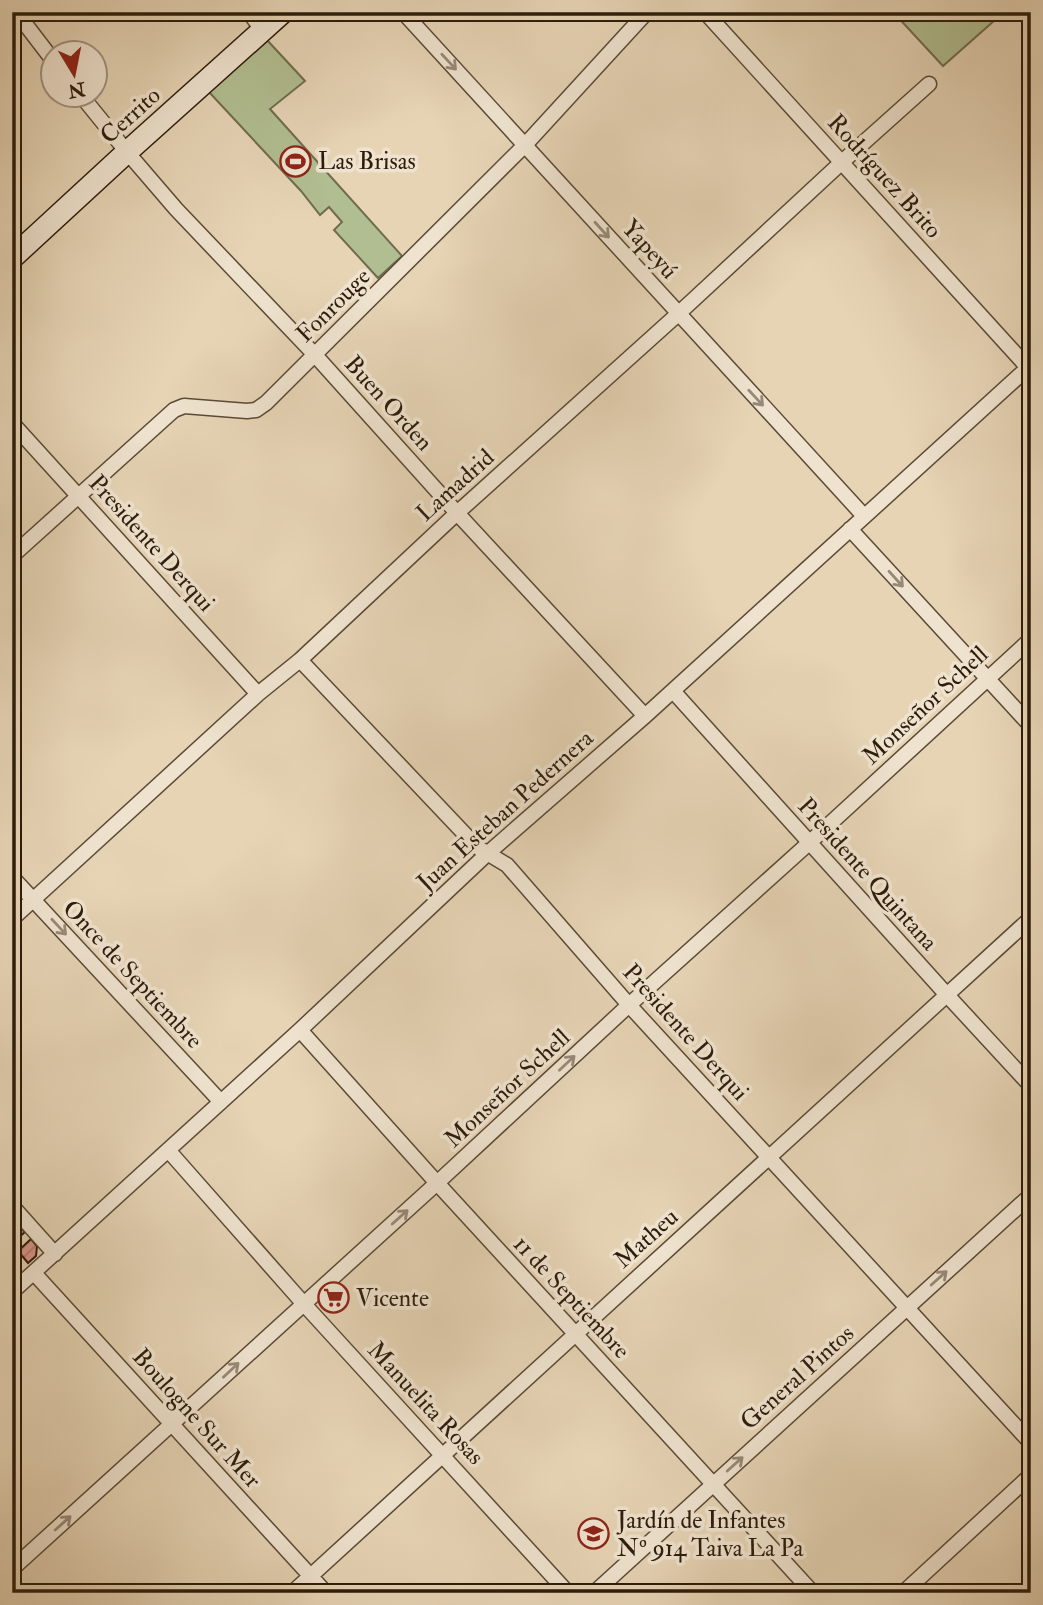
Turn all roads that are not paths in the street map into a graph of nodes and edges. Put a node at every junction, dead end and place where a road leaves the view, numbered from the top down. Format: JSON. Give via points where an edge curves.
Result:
{"nodes":[{"id":1,"x":16,"y":12,"type":"edge"},
{"id":2,"x":249,"y":12,"type":"edge"},
{"id":3,"x":283,"y":12,"type":"edge"},
{"id":4,"x":402,"y":12,"type":"edge"},
{"id":5,"x":647,"y":12,"type":"edge"},
{"id":6,"x":705,"y":12,"type":"edge"},
{"id":7,"x":263,"y":31,"type":"junction"},
{"id":8,"x":38,"y":41,"type":"edge"},
{"id":9,"x":929,"y":84,"type":"dead end"},
{"id":10,"x":91,"y":108,"type":"edge"},
{"id":11,"x":525,"y":145,"type":"junction"},
{"id":12,"x":127,"y":152,"type":"junction"},
{"id":13,"x":842,"y":162,"type":"junction"},
{"id":14,"x":12,"y":258,"type":"edge"},
{"id":15,"x":678,"y":314,"type":"junction"},
{"id":16,"x":315,"y":355,"type":"junction"},
{"id":17,"x":1030,"y":368,"type":"edge"},
{"id":18,"x":12,"y":424,"type":"edge"},
{"id":19,"x":79,"y":496,"type":"junction"},
{"id":20,"x":457,"y":513,"type":"junction"},
{"id":21,"x":864,"y":516,"type":"junction"},
{"id":22,"x":850,"y":528,"type":"junction"},
{"id":23,"x":12,"y":556,"type":"edge"},
{"id":24,"x":1031,"y":639,"type":"edge"},
{"id":25,"x":300,"y":660,"type":"junction"},
{"id":26,"x":987,"y":678,"type":"junction"},
{"id":27,"x":673,"y":691,"type":"junction"},
{"id":28,"x":258,"y":694,"type":"junction"},
{"id":29,"x":645,"y":716,"type":"junction"},
{"id":30,"x":1031,"y":726,"type":"edge"},
{"id":31,"x":809,"y":843,"type":"junction"},
{"id":32,"x":487,"y":854,"type":"junction"},
{"id":33,"x":12,"y":877,"type":"edge"},
{"id":34,"x":33,"y":900,"type":"junction"},
{"id":35,"x":1031,"y":918,"type":"edge"},
{"id":36,"x":12,"y":919,"type":"edge"},
{"id":37,"x":947,"y":995,"type":"junction"},
{"id":38,"x":629,"y":1005,"type":"junction"},
{"id":39,"x":300,"y":1030,"type":"junction"},
{"id":40,"x":1031,"y":1086,"type":"edge"},
{"id":41,"x":220,"y":1102,"type":"junction"},
{"id":42,"x":168,"y":1150,"type":"junction"},
{"id":43,"x":769,"y":1157,"type":"junction"},
{"id":44,"x":437,"y":1184,"type":"junction"},
{"id":45,"x":1031,"y":1195,"type":"edge"},
{"id":46,"x":12,"y":1206,"type":"edge"},
{"id":47,"x":55,"y":1254,"type":"junction"},
{"id":48,"x":34,"y":1273,"type":"junction"},
{"id":49,"x":12,"y":1292,"type":"edge"},
{"id":50,"x":303,"y":1303,"type":"junction"},
{"id":51,"x":907,"y":1308,"type":"junction"},
{"id":52,"x":575,"y":1334,"type":"junction"},
{"id":53,"x":171,"y":1424,"type":"junction"},
{"id":54,"x":1031,"y":1443,"type":"edge"},
{"id":55,"x":443,"y":1455,"type":"junction"},
{"id":56,"x":1031,"y":1475,"type":"edge"},
{"id":57,"x":713,"y":1485,"type":"junction"},
{"id":58,"x":12,"y":1569,"type":"edge"},
{"id":59,"x":311,"y":1576,"type":"junction"},
{"id":60,"x":292,"y":1593,"type":"edge"},
{"id":61,"x":326,"y":1593,"type":"edge"},
{"id":62,"x":568,"y":1593,"type":"edge"},
{"id":63,"x":594,"y":1593,"type":"edge"},
{"id":64,"x":813,"y":1593,"type":"edge"},
{"id":65,"x":903,"y":1593,"type":"edge"}],
"edges":[{"from":1,"to":8,"type":"street"},
{"from":2,"to":7,"type":"street"},
{"from":3,"to":7,"type":"main road","name":"Cerrito"},
{"from":4,"to":11,"type":"street","name":"Yapeyú","one_way":true},
{"from":5,"to":11,"type":"street","name":"Fonrouge"},
{"from":6,"to":13,"type":"street","name":"Rodríguez Brito"},
{"from":7,"to":12,"type":"main road","name":"Cerrito"},
{"from":9,"to":13,"type":"street","name":"Lamadrid"},
{"from":10,"to":12,"type":"street","name":"Buen Orden"},
{"from":11,"to":15,"type":"street","name":"Yapeyú","one_way":true},
{"from":11,"to":16,"type":"street","name":"Fonrouge"},
{"from":12,"to":14,"type":"main road","name":"Cerrito"},
{"from":12,"to":16,"type":"street","name":"Buen Orden"},
{"from":13,"to":15,"type":"street","name":"Lamadrid"},
{"from":13,"to":17,"type":"street","name":"Rodríguez Brito"},
{"from":15,"to":20,"type":"street","name":"Lamadrid"},
{"from":15,"to":21,"type":"street","name":"Yapeyú","one_way":true},
{"from":16,"to":19,"type":"street","name":"Fonrouge","via":[[256,410],[184,406],[173,410]]},
{"from":16,"to":20,"type":"street","name":"Buen Orden"},
{"from":17,"to":21,"type":"street","name":"Juan Esteban Pedernera"},
{"from":18,"to":19,"type":"street","name":"Presidente Derqui"},
{"from":19,"to":23,"type":"street","name":"Fonrouge"},
{"from":19,"to":28,"type":"street","name":"Presidente Derqui"},
{"from":20,"to":25,"type":"street","name":"Lamadrid"},
{"from":20,"to":29,"type":"street","name":"Buen Orden"},
{"from":21,"to":22,"type":"street","name":"Juan Esteban Pedernera"},
{"from":22,"to":26,"type":"street","one_way":true},
{"from":22,"to":27,"type":"street","name":"Juan Esteban Pedernera"},
{"from":24,"to":26,"type":"street","name":"Monseñor Schell"},
{"from":25,"to":28,"type":"street","name":"Lamadrid"},
{"from":25,"to":32,"type":"street","name":"Presidente Derqui"},
{"from":26,"to":30,"type":"street"},
{"from":26,"to":31,"type":"street","name":"Monseñor Schell"},
{"from":27,"to":29,"type":"street","name":"Juan Esteban Pedernera"},
{"from":27,"to":31,"type":"street","name":"Presidente Quintana"},
{"from":28,"to":34,"type":"street","name":"Lamadrid"},
{"from":29,"to":32,"type":"street","name":"Juan Esteban Pedernera"},
{"from":31,"to":37,"type":"street","name":"Presidente Quintana"},
{"from":31,"to":38,"type":"street","name":"Monseñor Schell"},
{"from":32,"to":38,"type":"street","name":"Presidente Derqui","via":[[507,865]]},
{"from":32,"to":39,"type":"street","name":"Juan Esteban Pedernera"},
{"from":33,"to":34,"type":"street","name":"Once de Septiembre"},
{"from":34,"to":36,"type":"street","name":"Lamadrid"},
{"from":34,"to":41,"type":"street","name":"Once de Septiembre","one_way":true},
{"from":35,"to":37,"type":"street","name":"Matheu"},
{"from":37,"to":40,"type":"street","name":"Presidente Quintana"},
{"from":37,"to":43,"type":"street","name":"Matheu"},
{"from":38,"to":43,"type":"street","name":"Presidente Derqui"},
{"from":44,"to":38,"type":"street","name":"Monseñor Schell","one_way":true},
{"from":39,"to":41,"type":"street","name":"Juan Esteban Pedernera"},
{"from":39,"to":44,"type":"street","name":"11 de Septiembre"},
{"from":41,"to":42,"type":"street","name":"Juan Esteban Pedernera"},
{"from":42,"to":47,"type":"street","name":"Juan Esteban Pedernera"},
{"from":42,"to":50,"type":"street","name":"Manuelita Rosas"},
{"from":43,"to":51,"type":"street","name":"Presidente Derqui"},
{"from":43,"to":52,"type":"street","name":"Matheu"},
{"from":50,"to":44,"type":"street","name":"Monseñor Schell","one_way":true},
{"from":44,"to":52,"type":"street","name":"11 de Septiembre"},
{"from":51,"to":45,"type":"street","name":"General Pintos","one_way":true},
{"from":46,"to":47,"type":"street"},
{"from":47,"to":48,"type":"street","name":"Juan Esteban Pedernera"},
{"from":48,"to":49,"type":"street","name":"Juan Esteban Pedernera"},
{"from":48,"to":53,"type":"street","name":"Boulogne Sur Mer"},
{"from":53,"to":50,"type":"street","name":"Monseñor Schell","one_way":true},
{"from":50,"to":55,"type":"street","name":"Manuelita Rosas"},
{"from":51,"to":54,"type":"street","name":"Presidente Derqui"},
{"from":57,"to":51,"type":"street","name":"General Pintos","one_way":true},
{"from":52,"to":55,"type":"street","name":"Matheu"},
{"from":52,"to":57,"type":"street","name":"11 de Septiembre"},
{"from":58,"to":53,"type":"street","name":"Monseñor Schell","one_way":true},
{"from":53,"to":59,"type":"street","name":"Boulogne Sur Mer"},
{"from":55,"to":59,"type":"street","name":"Matheu"},
{"from":55,"to":62,"type":"street","name":"Manuelita Rosas"},
{"from":56,"to":65,"type":"street"},
{"from":57,"to":63,"type":"street","name":"General Pintos"},
{"from":57,"to":64,"type":"street","name":"11 de Septiembre"},
{"from":59,"to":60,"type":"street","name":"Matheu"},
{"from":59,"to":61,"type":"street","name":"Boulogne Sur Mer"}]}
